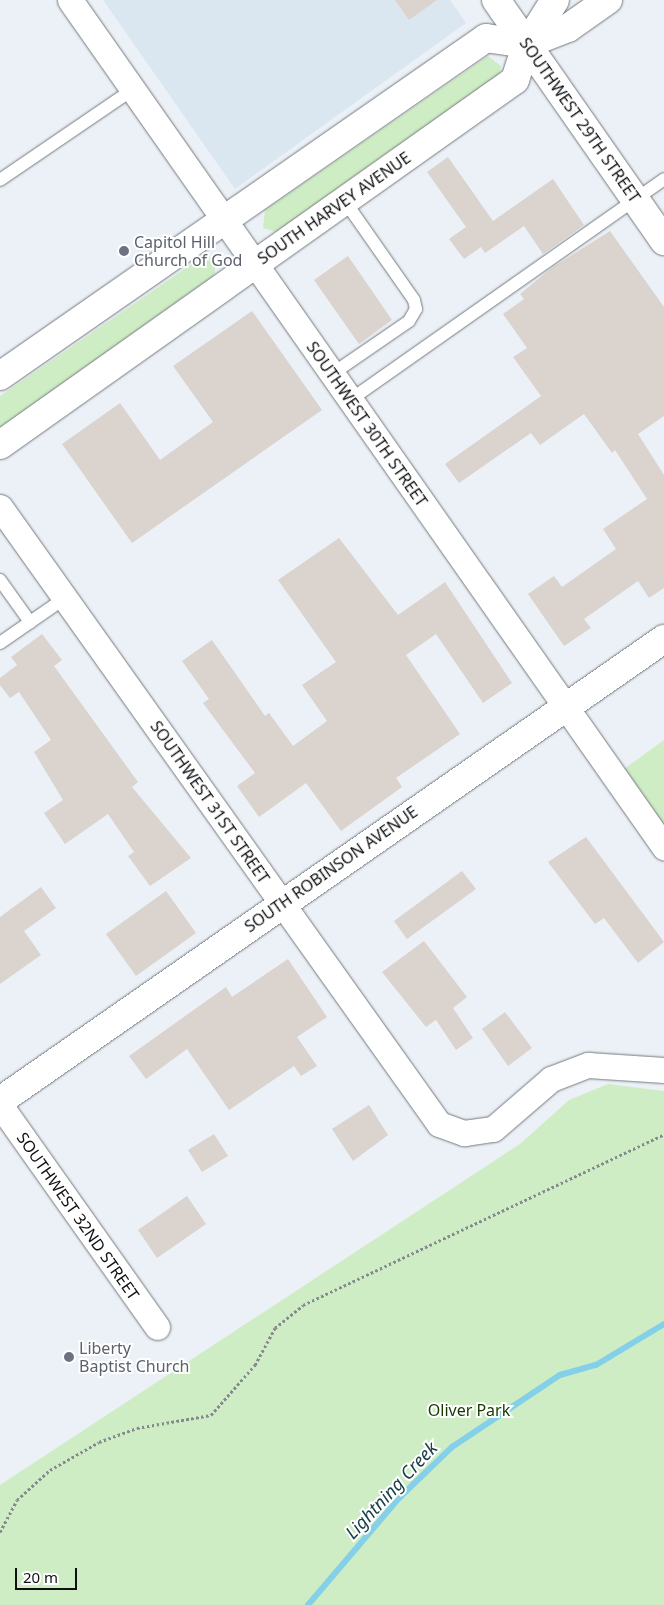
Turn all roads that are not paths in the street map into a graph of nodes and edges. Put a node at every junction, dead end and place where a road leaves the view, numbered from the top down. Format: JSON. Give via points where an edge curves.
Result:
{"nodes":[{"id":1,"x":70,"y":0,"type":"edge"},
{"id":2,"x":496,"y":0,"type":"edge"},
{"id":3,"x":556,"y":0,"type":"edge"},
{"id":4,"x":608,"y":0,"type":"edge"},
{"id":5,"x":527,"y":44,"type":"junction"},
{"id":6,"x":132,"y":90,"type":"junction"},
{"id":7,"x":664,"y":179,"type":"edge"},
{"id":8,"x":0,"y":180,"type":"edge"},
{"id":9,"x":635,"y":199,"type":"junction"},
{"id":10,"x":344,"y":200,"type":"junction"},
{"id":11,"x":223,"y":220,"type":"junction"},
{"id":12,"x":664,"y":240,"type":"edge"},
{"id":13,"x":254,"y":263,"type":"junction"},
{"id":14,"x":332,"y":374,"type":"junction"},
{"id":15,"x":0,"y":376,"type":"edge"},
{"id":16,"x":350,"y":400,"type":"junction"},
{"id":17,"x":0,"y":445,"type":"edge"},
{"id":18,"x":0,"y":507,"type":"edge"},
{"id":19,"x":0,"y":580,"type":"edge"},
{"id":20,"x":65,"y":598,"type":"junction"},
{"id":21,"x":30,"y":622,"type":"junction"},
{"id":22,"x":664,"y":639,"type":"edge"},
{"id":23,"x":0,"y":643,"type":"edge"},
{"id":24,"x":566,"y":706,"type":"junction"},
{"id":25,"x":664,"y":847,"type":"edge"},
{"id":26,"x":282,"y":903,"type":"junction"},
{"id":27,"x":664,"y":1070,"type":"edge"},
{"id":28,"x":0,"y":1103,"type":"edge"},
{"id":29,"x":157,"y":1327,"type":"dead end"}],
"edges":[{"from":1,"to":6,"type":"street","name":"SOUTHWEST 30TH STREET"},
{"from":2,"to":5,"type":"street","name":"SOUTHWEST 29TH STREET"},
{"from":3,"to":5,"type":"street","name":"SOUTH HARVEY AVENUE"},
{"from":4,"to":5,"type":"street","via":[[568,28]]},
{"from":5,"to":9,"type":"street","name":"SOUTHWEST 29TH STREET"},
{"from":5,"to":10,"type":"street","name":"SOUTH HARVEY AVENUE","via":[[515,80]]},
{"from":5,"to":11,"type":"street","via":[[486,38]]},
{"from":6,"to":8,"type":"lane"},
{"from":6,"to":11,"type":"street","name":"SOUTHWEST 30TH STREET"},
{"from":7,"to":9,"type":"lane"},
{"from":9,"to":12,"type":"street","name":"SOUTHWEST 29TH STREET"},
{"from":9,"to":16,"type":"lane"},
{"from":10,"to":13,"type":"street","name":"SOUTH HARVEY AVENUE"},
{"from":10,"to":14,"type":"lane","via":[[414,300],[416,309],[408,321]]},
{"from":11,"to":13,"type":"street","name":"SOUTHWEST 30TH STREET"},
{"from":11,"to":15,"type":"street"},
{"from":13,"to":14,"type":"street","name":"SOUTHWEST 30TH STREET"},
{"from":13,"to":17,"type":"street","name":"SOUTH HARVEY AVENUE"},
{"from":14,"to":16,"type":"street","name":"SOUTHWEST 30TH STREET"},
{"from":16,"to":24,"type":"street","name":"SOUTHWEST 30TH STREET"},
{"from":18,"to":20,"type":"street","name":"SOUTHWEST 31ST STREET"},
{"from":19,"to":21,"type":"lane"},
{"from":20,"to":21,"type":"lane"},
{"from":20,"to":26,"type":"street","name":"SOUTHWEST 31ST STREET"},
{"from":21,"to":23,"type":"lane"},
{"from":22,"to":24,"type":"street","name":"SOUTH ROBINSON AVENUE"},
{"from":24,"to":25,"type":"street","name":"SOUTHWEST 30TH STREET"},
{"from":24,"to":26,"type":"street","name":"SOUTH ROBINSON AVENUE"},
{"from":26,"to":27,"type":"street","name":"SOUTHWEST 31ST STREET","via":[[439,1124],[464,1133],[492,1129],[538,1089],[567,1071],[604,1064]]},
{"from":26,"to":28,"type":"street","name":"SOUTH ROBINSON AVENUE"},
{"from":28,"to":29,"type":"street","name":"SOUTHWEST 32ND STREET"}]}
